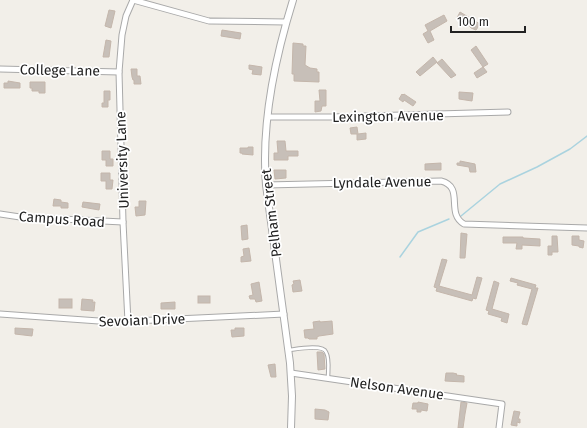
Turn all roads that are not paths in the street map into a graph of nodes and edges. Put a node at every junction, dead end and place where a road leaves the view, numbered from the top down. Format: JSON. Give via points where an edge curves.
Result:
{"nodes":[{"id":1,"x":133,"y":0,"type":"edge"},
{"id":2,"x":293,"y":0,"type":"edge"},
{"id":3,"x":286,"y":22,"type":"junction"},
{"id":4,"x":0,"y":69,"type":"edge"},
{"id":5,"x":119,"y":72,"type":"junction"},
{"id":6,"x":508,"y":112,"type":"dead end"},
{"id":7,"x":268,"y":117,"type":"junction"},
{"id":8,"x":266,"y":185,"type":"junction"},
{"id":9,"x":0,"y":214,"type":"edge"},
{"id":10,"x":123,"y":222,"type":"junction"},
{"id":11,"x":587,"y":228,"type":"edge"},
{"id":12,"x":0,"y":314,"type":"edge"},
{"id":13,"x":284,"y":314,"type":"junction"},
{"id":14,"x":128,"y":322,"type":"junction"},
{"id":15,"x":289,"y":350,"type":"junction"},
{"id":16,"x":291,"y":373,"type":"junction"},
{"id":17,"x":328,"y":378,"type":"junction"},
{"id":18,"x":291,"y":428,"type":"edge"},
{"id":19,"x":499,"y":428,"type":"edge"}],
"edges":[{"from":1,"to":3,"type":"street","via":[[209,21]]},
{"from":1,"to":5,"type":"street","name":"University Lane","via":[[126,16],[122,36]]},
{"from":2,"to":3,"type":"street","name":"Pelham Street"},
{"from":3,"to":7,"type":"street","name":"Pelham Street","via":[[277,57]]},
{"from":4,"to":5,"type":"street","name":"College Lane"},
{"from":5,"to":10,"type":"street","name":"University Lane"},
{"from":6,"to":7,"type":"street","name":"Lexington Avenue"},
{"from":7,"to":8,"type":"street","name":"Pelham Street","via":[[264,158]]},
{"from":8,"to":11,"type":"street","name":"Lyndale Avenue","via":[[441,181],[452,188],[455,214],[464,224]]},
{"from":8,"to":13,"type":"street","name":"Pelham Street"},
{"from":9,"to":10,"type":"street","name":"Campus Road"},
{"from":10,"to":14,"type":"street","name":"University Lane"},
{"from":12,"to":14,"type":"street","name":"Sevoian Drive"},
{"from":13,"to":14,"type":"street","name":"Sevoian Drive"},
{"from":13,"to":15,"type":"street","name":"Pelham Street"},
{"from":15,"to":16,"type":"street","name":"Pelham Street"},
{"from":15,"to":17,"type":"lane","via":[[319,347],[324,349],[328,361]]},
{"from":16,"to":17,"type":"street","name":"Nelson Avenue"},
{"from":16,"to":18,"type":"street","name":"Pelham Street"},
{"from":17,"to":19,"type":"street","name":"Nelson Avenue","via":[[502,404]]}]}
